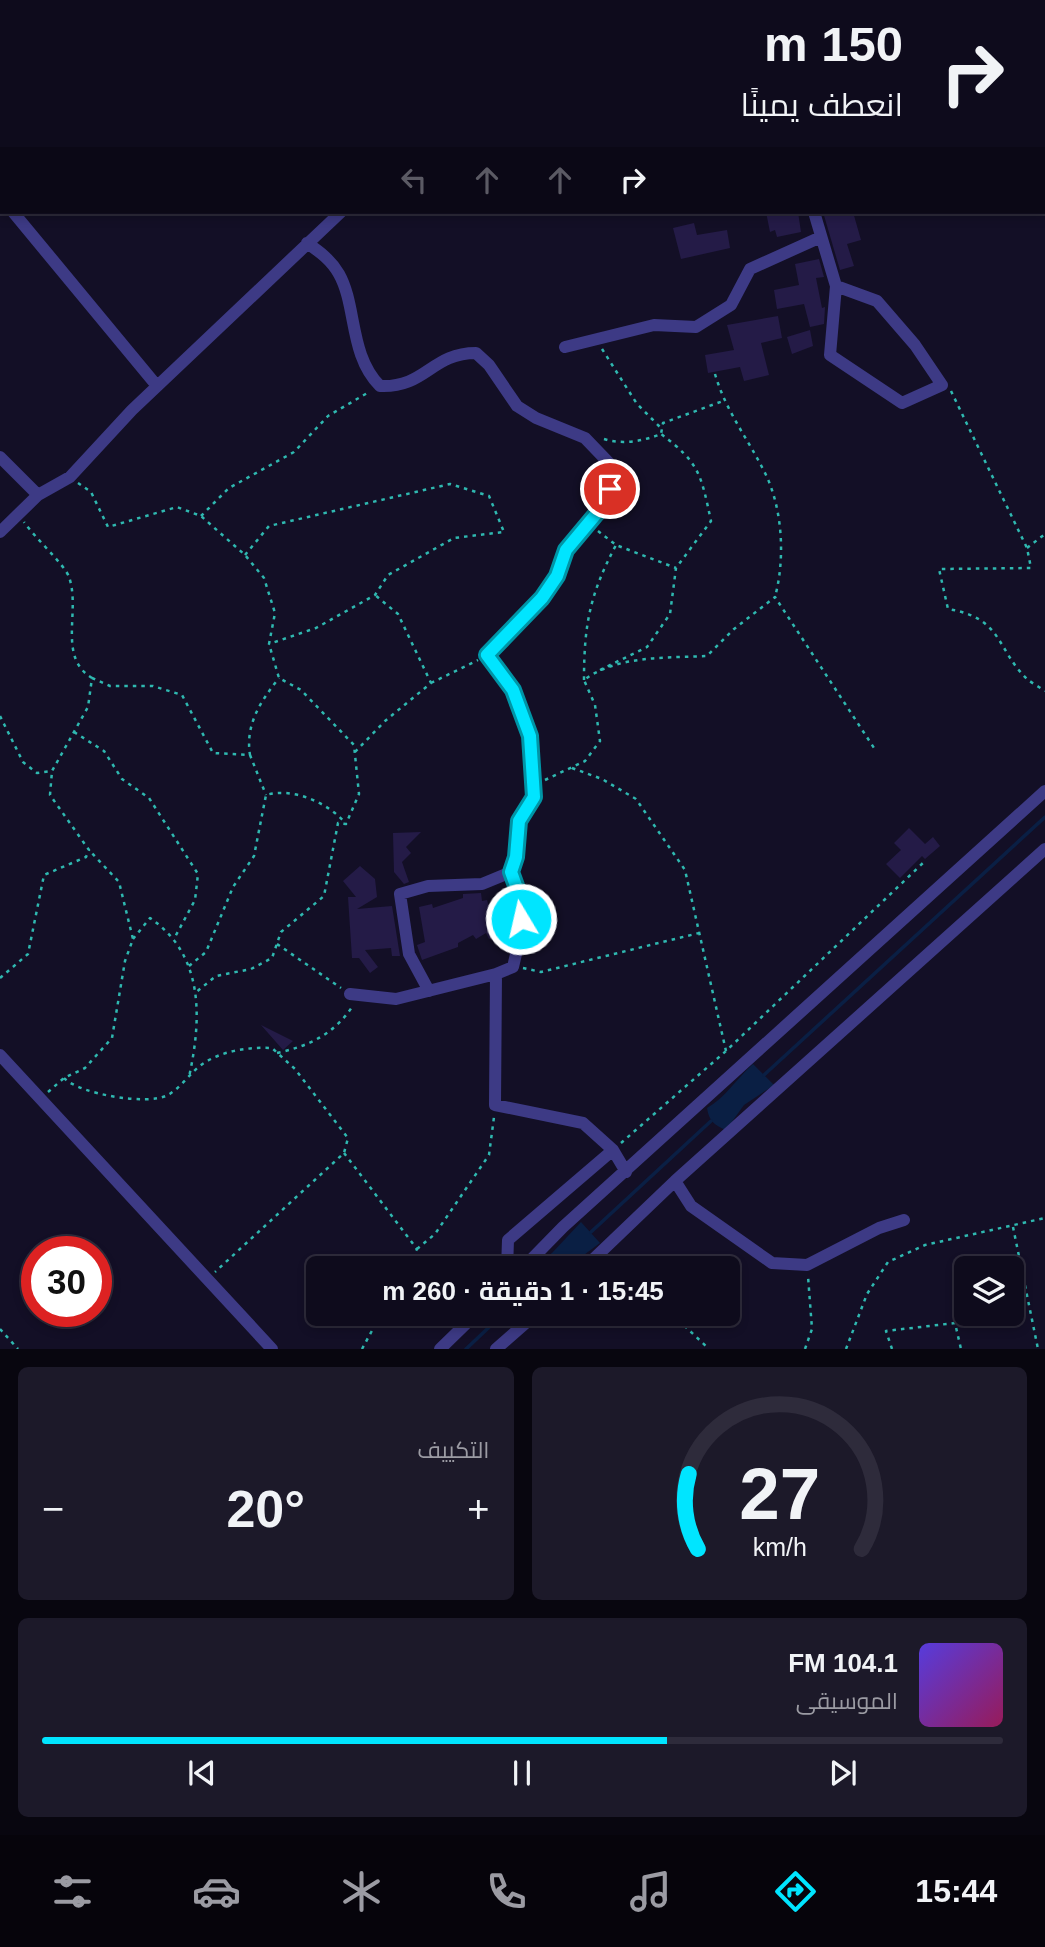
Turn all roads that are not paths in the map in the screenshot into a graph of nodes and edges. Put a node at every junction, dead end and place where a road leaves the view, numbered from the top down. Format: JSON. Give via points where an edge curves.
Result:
{"nodes":[{"id":1,"x":15,"y":214,"type":"edge"},
{"id":2,"x":339,"y":214,"type":"edge"},
{"id":3,"x":815,"y":214,"type":"edge"},
{"id":4,"x":821,"y":237,"type":"junction"},
{"id":5,"x":307,"y":243,"type":"junction"},
{"id":6,"x":836,"y":286,"type":"junction"},
{"id":7,"x":565,"y":347,"type":"dead end"},
{"id":8,"x":158,"y":386,"type":"junction"},
{"id":9,"x":0,"y":457,"type":"edge"},
{"id":10,"x":38,"y":495,"type":"junction"},
{"id":11,"x":0,"y":532,"type":"edge"},
{"id":12,"x":1045,"y":791,"type":"edge"},
{"id":13,"x":1045,"y":849,"type":"edge"},
{"id":14,"x":511,"y":872,"type":"junction"},
{"id":15,"x":496,"y":974,"type":"junction"},
{"id":16,"x":429,"y":991,"type":"junction"},
{"id":17,"x":350,"y":994,"type":"road end"},
{"id":18,"x":0,"y":1055,"type":"edge"},
{"id":19,"x":613,"y":1150,"type":"junction"},
{"id":20,"x":626,"y":1172,"type":"junction"},
{"id":21,"x":675,"y":1181,"type":"junction"},
{"id":22,"x":904,"y":1220,"type":"dead end"},
{"id":23,"x":507,"y":1256,"type":"edge"},
{"id":24,"x":535,"y":1256,"type":"edge"},
{"id":25,"x":597,"y":1256,"type":"edge"},
{"id":26,"x":464,"y":1326,"type":"edge"},
{"id":27,"x":522,"y":1326,"type":"edge"},
{"id":28,"x":272,"y":1349,"type":"edge"},
{"id":29,"x":440,"y":1349,"type":"edge"},
{"id":30,"x":496,"y":1349,"type":"edge"}],
"edges":[{"from":1,"to":8,"type":"street"},
{"from":2,"to":5,"type":"street"},
{"from":3,"to":4,"type":"street"},
{"from":4,"to":6,"type":"street"},
{"from":4,"to":7,"type":"street","via":[[750,269],[731,304],[696,327],[654,325]]},
{"from":5,"to":8,"type":"street"},
{"from":5,"to":14,"type":"street","via":[[326,256],[340,275],[369,376],[380,386],[411,383],[437,363],[460,353],[476,353],[517,406],[584,438],[609,463],[610,489],[602,507],[566,550],[557,576],[542,598],[487,655],[513,690],[530,736],[534,797],[519,821]]},
{"from":6,"to":6,"type":"street","via":[[830,355],[902,403],[942,385],[877,301]]},
{"from":8,"to":10,"type":"street","via":[[70,477]]},
{"from":9,"to":10,"type":"street"},
{"from":10,"to":11,"type":"street"},
{"from":12,"to":20,"type":"street"},
{"from":13,"to":21,"type":"street"},
{"from":14,"to":15,"type":"street","via":[[522,902],[520,937],[513,967]]},
{"from":14,"to":16,"type":"street","via":[[482,884],[428,886],[400,894],[409,954]]},
{"from":15,"to":16,"type":"street"},
{"from":15,"to":19,"type":"street","via":[[495,1105],[583,1123]]},
{"from":16,"to":17,"type":"street","via":[[396,999]]},
{"from":18,"to":28,"type":"street"},
{"from":19,"to":20,"type":"street"},
{"from":19,"to":23,"type":"street","via":[[508,1240]]},
{"from":20,"to":24,"type":"street"},
{"from":21,"to":22,"type":"street","via":[[691,1206],[772,1263],[807,1265],[878,1228]]},
{"from":21,"to":25,"type":"street"},
{"from":26,"to":29,"type":"street"},
{"from":27,"to":30,"type":"street"}]}
